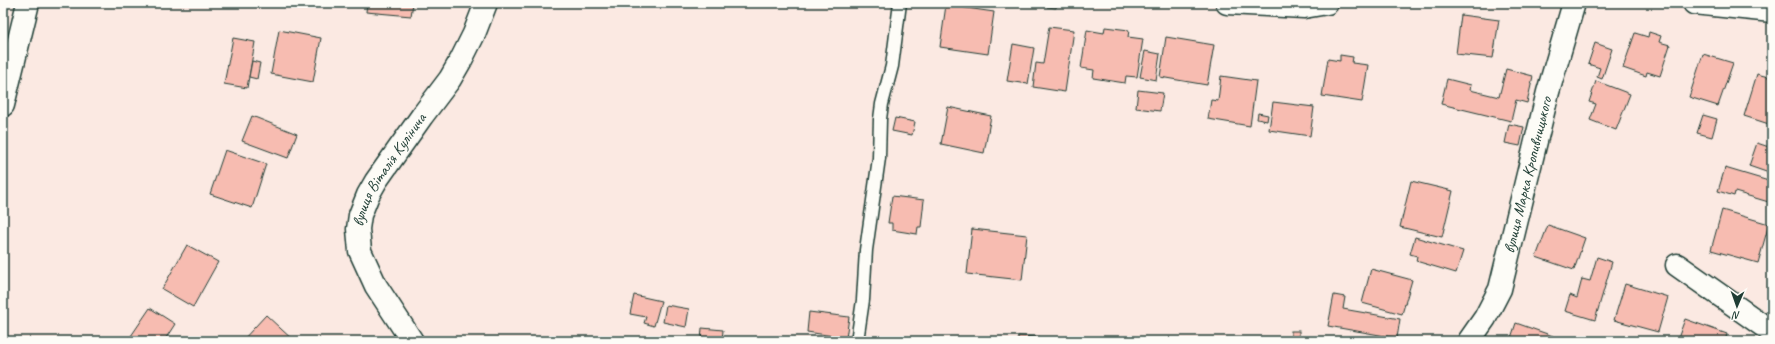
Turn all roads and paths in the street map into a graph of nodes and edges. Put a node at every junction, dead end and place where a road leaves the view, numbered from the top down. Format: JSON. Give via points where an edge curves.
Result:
{"nodes":[{"id":1,"x":28,"y":3,"type":"edge"},
{"id":2,"x":486,"y":3,"type":"edge"},
{"id":3,"x":900,"y":3,"type":"edge"},
{"id":4,"x":1227,"y":3,"type":"edge"},
{"id":5,"x":1327,"y":3,"type":"edge"},
{"id":6,"x":1574,"y":3,"type":"edge"},
{"id":7,"x":1694,"y":3,"type":"edge"},
{"id":8,"x":1772,"y":11,"type":"edge"},
{"id":9,"x":3,"y":105,"type":"edge"},
{"id":10,"x":1678,"y":265,"type":"dead end"},
{"id":11,"x":1772,"y":332,"type":"edge"},
{"id":12,"x":412,"y":341,"type":"edge"},
{"id":13,"x":856,"y":341,"type":"edge"},
{"id":14,"x":1469,"y":341,"type":"edge"}],
"edges":[{"from":1,"to":9,"type":"street"},
{"from":2,"to":12,"type":"street","name":"вулиця Віталія Кулінича","via":[[458,66],[376,181],[360,215],[360,251],[376,286]]},
{"from":3,"to":13,"type":"lane","via":[[892,66],[880,119],[879,158]]},
{"from":4,"to":5,"type":"street","via":[[1304,7]]},
{"from":6,"to":14,"type":"street","name":"вулиця Марка Кропивницького","via":[[1548,92],[1500,288],[1485,318]]},
{"from":7,"to":8,"type":"street"},
{"from":10,"to":11,"type":"street"}]}
